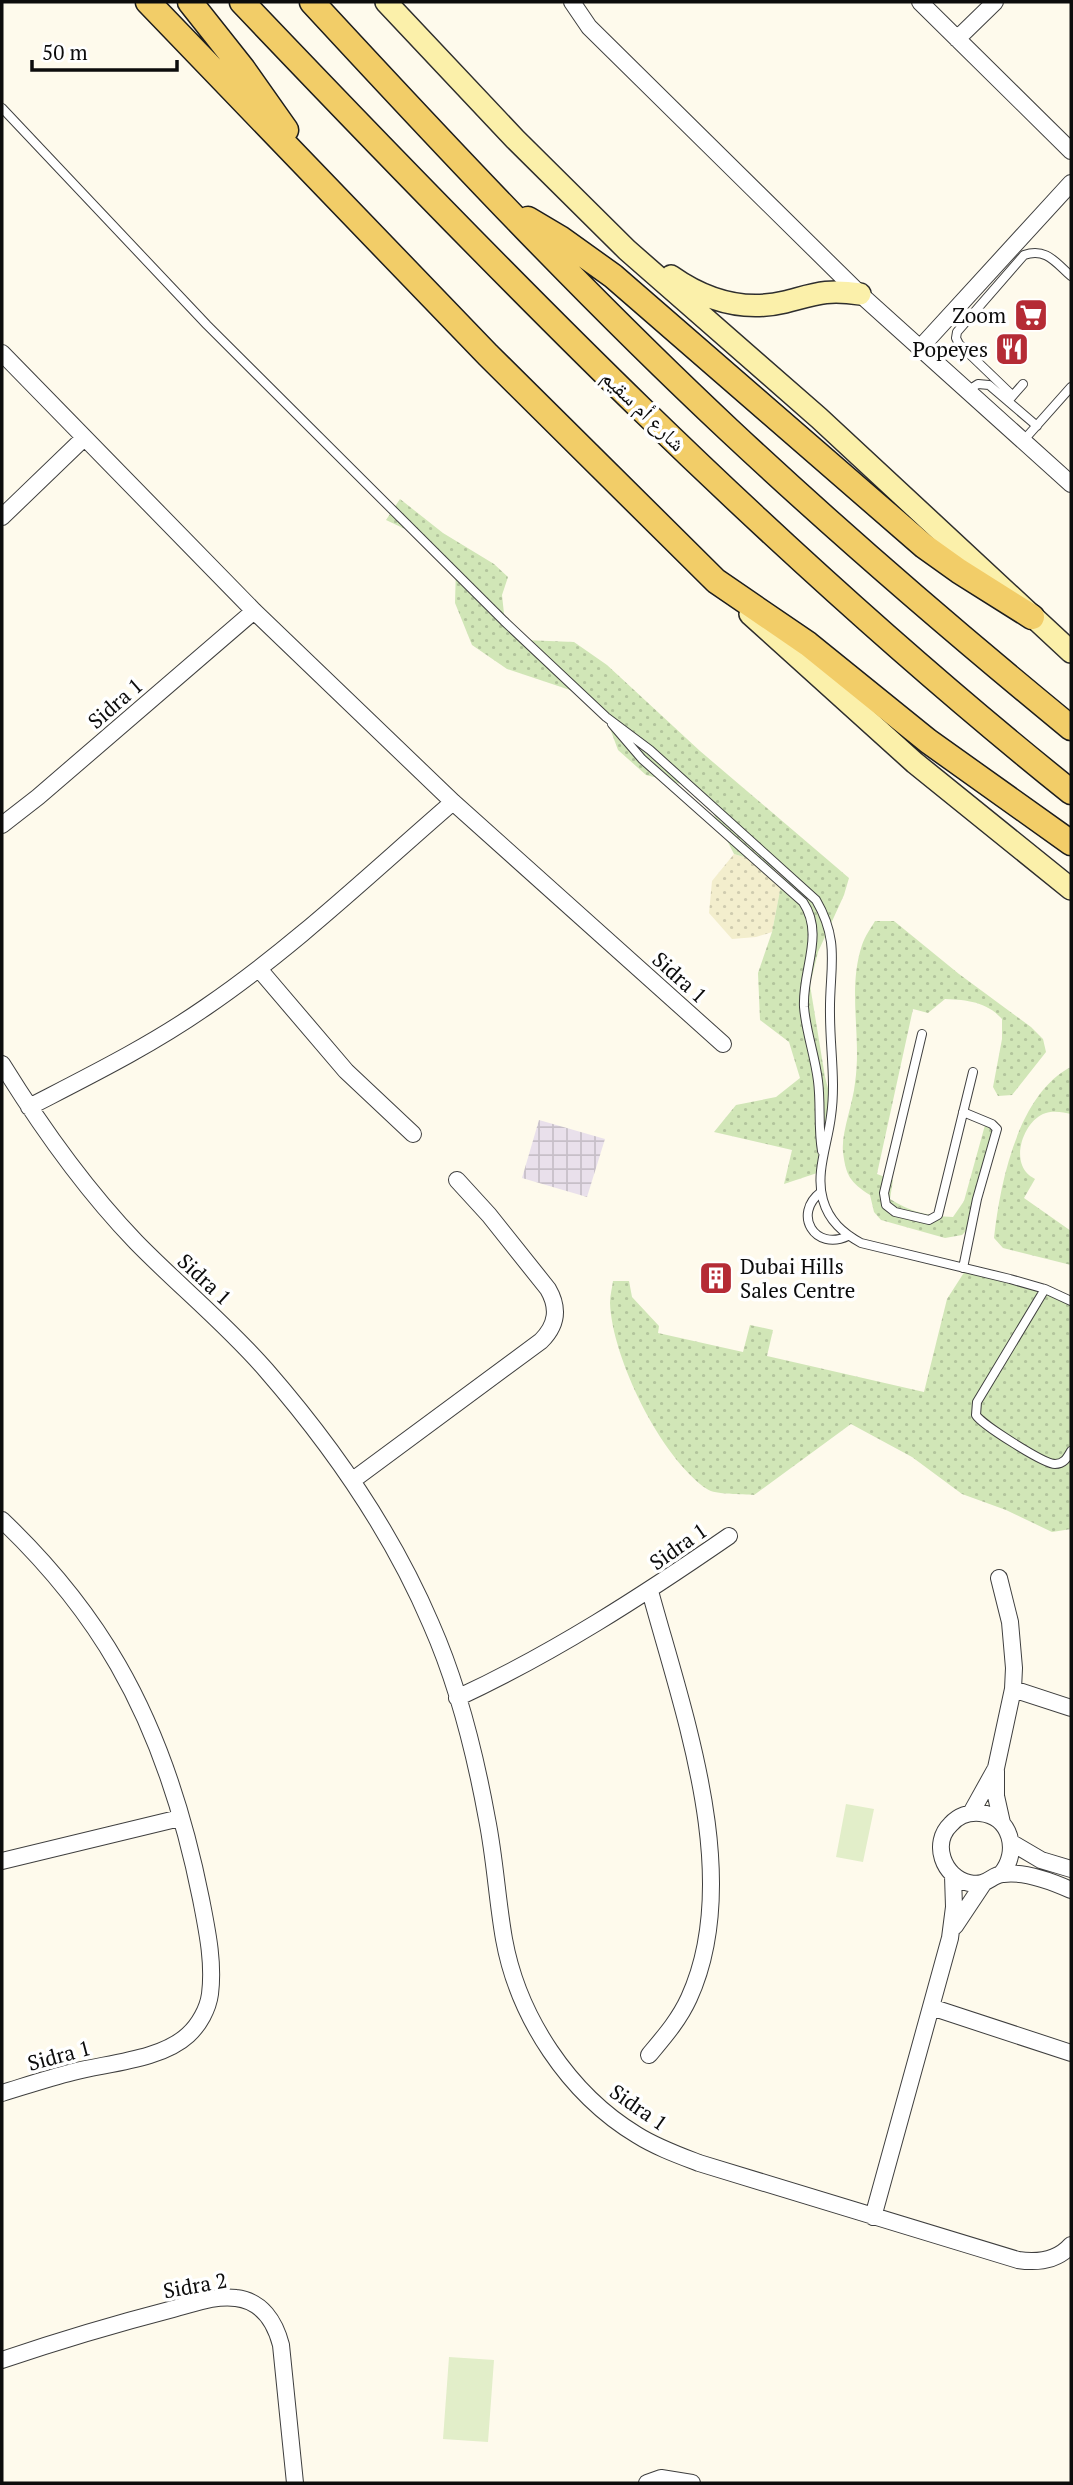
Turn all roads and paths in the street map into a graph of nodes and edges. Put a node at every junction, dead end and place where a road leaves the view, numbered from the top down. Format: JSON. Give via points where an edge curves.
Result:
{"nodes":[{"id":1,"x":148,"y":2,"type":"edge"},
{"id":2,"x":190,"y":2,"type":"edge"},
{"id":3,"x":242,"y":2,"type":"edge"},
{"id":4,"x":312,"y":2,"type":"edge"},
{"id":5,"x":386,"y":2,"type":"edge"},
{"id":6,"x":572,"y":2,"type":"edge"},
{"id":7,"x":920,"y":2,"type":"edge"},
{"id":8,"x":995,"y":2,"type":"edge"},
{"id":9,"x":957,"y":39,"type":"junction"},
{"id":10,"x":2,"y":108,"type":"edge"},
{"id":11,"x":1071,"y":151,"type":"edge"},
{"id":12,"x":318,"y":181,"type":"junction"},
{"id":13,"x":1071,"y":183,"type":"edge"},
{"id":14,"x":503,"y":206,"type":"junction"},
{"id":15,"x":627,"y":250,"type":"junction"},
{"id":16,"x":1071,"y":276,"type":"edge"},
{"id":17,"x":860,"y":295,"type":"junction"},
{"id":18,"x":920,"y":348,"type":"junction"},
{"id":19,"x":2,"y":353,"type":"edge"},
{"id":20,"x":1023,"y":384,"type":"dead end"},
{"id":21,"x":1071,"y":387,"type":"edge"},
{"id":22,"x":967,"y":391,"type":"junction"},
{"id":23,"x":1010,"y":398,"type":"junction"},
{"id":24,"x":1037,"y":426,"type":"junction"},
{"id":25,"x":84,"y":438,"type":"junction"},
{"id":26,"x":1023,"y":441,"type":"junction"},
{"id":27,"x":1071,"y":484,"type":"edge"},
{"id":28,"x":2,"y":517,"type":"edge"},
{"id":29,"x":716,"y":581,"type":"junction"},
{"id":30,"x":254,"y":611,"type":"junction"},
{"id":31,"x":1032,"y":617,"type":"junction"},
{"id":32,"x":1071,"y":652,"type":"edge"},
{"id":33,"x":606,"y":717,"type":"junction"},
{"id":34,"x":1071,"y":728,"type":"edge"},
{"id":35,"x":1071,"y":792,"type":"edge"},
{"id":36,"x":453,"y":802,"type":"junction"},
{"id":37,"x":2,"y":825,"type":"edge"},
{"id":38,"x":1071,"y":843,"type":"edge"},
{"id":39,"x":1071,"y":888,"type":"edge"},
{"id":40,"x":259,"y":969,"type":"junction"},
{"id":41,"x":922,"y":1034,"type":"dead end"},
{"id":42,"x":723,"y":1044,"type":"dead end"},
{"id":43,"x":2,"y":1064,"type":"edge"},
{"id":44,"x":973,"y":1072,"type":"dead end"},
{"id":45,"x":29,"y":1107,"type":"junction"},
{"id":46,"x":963,"y":1112,"type":"junction"},
{"id":47,"x":413,"y":1134,"type":"dead end"},
{"id":48,"x":823,"y":1157,"type":"junction"},
{"id":49,"x":457,"y":1180,"type":"dead end"},
{"id":50,"x":821,"y":1192,"type":"junction"},
{"id":51,"x":848,"y":1236,"type":"junction"},
{"id":52,"x":963,"y":1268,"type":"junction"},
{"id":53,"x":1045,"y":1289,"type":"junction"},
{"id":54,"x":1071,"y":1301,"type":"edge"},
{"id":55,"x":1071,"y":1451,"type":"edge"},
{"id":56,"x":353,"y":1480,"type":"junction"},
{"id":57,"x":2,"y":1520,"type":"edge"},
{"id":58,"x":729,"y":1536,"type":"dead end"},
{"id":59,"x":999,"y":1578,"type":"dead end"},
{"id":60,"x":650,"y":1591,"type":"junction"},
{"id":61,"x":1013,"y":1689,"type":"junction"},
{"id":62,"x":457,"y":1698,"type":"junction"},
{"id":63,"x":1071,"y":1709,"type":"edge"},
{"id":64,"x":996,"y":1769,"type":"junction"},
{"id":65,"x":971,"y":1813,"type":"junction"},
{"id":66,"x":180,"y":1818,"type":"junction"},
{"id":67,"x":1002,"y":1823,"type":"junction"},
{"id":68,"x":1012,"y":1843,"type":"junction"},
{"id":69,"x":2,"y":1861,"type":"edge"},
{"id":70,"x":1071,"y":1869,"type":"edge"},
{"id":71,"x":1001,"y":1874,"type":"junction"},
{"id":72,"x":953,"y":1875,"type":"junction"},
{"id":73,"x":983,"y":1884,"type":"junction"},
{"id":74,"x":1071,"y":1890,"type":"edge"},
{"id":75,"x":950,"y":1938,"type":"junction"},
{"id":76,"x":931,"y":2007,"type":"junction"},
{"id":77,"x":1071,"y":2053,"type":"edge"},
{"id":78,"x":649,"y":2055,"type":"dead end"},
{"id":79,"x":2,"y":2092,"type":"edge"},
{"id":80,"x":873,"y":2217,"type":"junction"},
{"id":81,"x":1071,"y":2245,"type":"edge"},
{"id":82,"x":2,"y":2360,"type":"edge"},
{"id":83,"x":295,"y":2483,"type":"edge"},
{"id":84,"x":647,"y":2483,"type":"edge"},
{"id":85,"x":692,"y":2483,"type":"edge"}],
"edges":[{"from":1,"to":12,"type":"main road"},
{"from":2,"to":12,"type":"main road","via":[[263,96]]},
{"from":3,"to":35,"type":"main road","name":"شارع أم سقيم","via":[[542,311],[741,504],[938,682]]},
{"from":4,"to":14,"type":"main road"},
{"from":5,"to":15,"type":"main road"},
{"from":6,"to":17,"type":"street","via":[[589,27]]},
{"from":7,"to":9,"type":"street"},
{"from":8,"to":9,"type":"street"},
{"from":9,"to":11,"type":"street"},
{"from":10,"to":33,"type":"lane","via":[[207,325]]},
{"from":12,"to":29,"type":"main road"},
{"from":13,"to":18,"type":"street"},
{"from":14,"to":31,"type":"main road","via":[[560,238],[613,276],[891,519],[959,571]]},
{"from":14,"to":34,"type":"main road","via":[[787,484]]},
{"from":15,"to":17,"type":"main road","via":[[696,292],[736,304],[776,304],[821,292]]},
{"from":15,"to":31,"type":"main road","via":[[819,418]]},
{"from":16,"to":23,"type":"lane","via":[[1045,254],[1035,251],[1024,256],[957,332],[959,344]]},
{"from":17,"to":18,"type":"street"},
{"from":18,"to":22,"type":"street"},
{"from":19,"to":25,"type":"street","name":"Sidra 1"},
{"from":20,"to":23,"type":"lane"},
{"from":21,"to":24,"type":"lane"},
{"from":22,"to":23,"type":"lane","via":[[984,383]]},
{"from":22,"to":26,"type":"street"},
{"from":23,"to":24,"type":"lane"},
{"from":24,"to":26,"type":"lane"},
{"from":25,"to":28,"type":"street"},
{"from":25,"to":30,"type":"street","name":"Sidra 1"},
{"from":26,"to":27,"type":"street"},
{"from":29,"to":38,"type":"main road","via":[[798,637],[928,741]]},
{"from":29,"to":39,"type":"main road","via":[[915,763]]},
{"from":30,"to":36,"type":"street","name":"Sidra 1"},
{"from":30,"to":37,"type":"street","name":"Sidra 1"},
{"from":31,"to":32,"type":"main road"},
{"from":33,"to":48,"type":"lane","via":[[642,759],[810,912],[815,934],[804,1004],[818,1078]]},
{"from":33,"to":48,"type":"lane","via":[[650,750],[816,900],[823,912],[833,955],[834,1078]]},
{"from":36,"to":40,"type":"street"},
{"from":36,"to":42,"type":"street","name":"Sidra 1"},
{"from":40,"to":45,"type":"street","via":[[169,1032]]},
{"from":40,"to":47,"type":"street","via":[[338,1062]]},
{"from":41,"to":46,"type":"lane","via":[[884,1193],[890,1209],[924,1220],[938,1215]]},
{"from":43,"to":45,"type":"street","name":"Sidra 1"},
{"from":44,"to":46,"type":"lane"},
{"from":45,"to":56,"type":"street","name":"Sidra 1","via":[[96,1196],[264,1367]]},
{"from":46,"to":52,"type":"lane","via":[[997,1129]]},
{"from":48,"to":50,"type":"lane"},
{"from":49,"to":56,"type":"street","via":[[548,1289],[554,1299],[554,1322],[541,1340]]},
{"from":50,"to":51,"type":"lane","via":[[828,1212]]},
{"from":50,"to":51,"type":"lane","via":[[809,1206],[809,1225],[822,1238]]},
{"from":51,"to":52,"type":"lane","via":[[874,1247]]},
{"from":52,"to":53,"type":"lane"},
{"from":53,"to":54,"type":"lane"},
{"from":53,"to":55,"type":"lane","via":[[977,1402],[976,1415],[1047,1462],[1059,1464]]},
{"from":56,"to":62,"type":"street","name":"Sidra 1","via":[[417,1593]]},
{"from":57,"to":66,"type":"street","name":"Sidra 1","via":[[55,1576],[118,1665],[164,1765]]},
{"from":58,"to":60,"type":"street","name":"Sidra 1"},
{"from":59,"to":61,"type":"street","via":[[1010,1622]]},
{"from":60,"to":62,"type":"street","name":"Sidra 1","via":[[530,1663]]},
{"from":60,"to":78,"type":"street","name":"Sidra 1","via":[[695,1762],[712,1887],[700,1970],[673,2027]]},
{"from":61,"to":63,"type":"street"},
{"from":61,"to":64,"type":"street"},
{"from":62,"to":80,"type":"street","name":"Sidra 1","via":[[487,1818],[504,1941],[514,1977],[541,2036],[571,2078],[628,2130],[662,2149]]},
{"from":64,"to":65,"type":"street"},
{"from":64,"to":67,"type":"street"},
{"from":65,"to":67,"type":"street"},
{"from":65,"to":72,"type":"street","via":[[958,1818],[942,1839],[944,1865]]},
{"from":66,"to":69,"type":"street"},
{"from":66,"to":79,"type":"street","name":"Sidra 1","via":[[208,1937],[210,1996],[203,2017],[172,2047]]},
{"from":67,"to":68,"type":"street"},
{"from":68,"to":70,"type":"street","via":[[1041,1860]]},
{"from":68,"to":71,"type":"street"},
{"from":71,"to":73,"type":"street"},
{"from":71,"to":74,"type":"street","via":[[1034,1877]]},
{"from":72,"to":73,"type":"street"},
{"from":72,"to":75,"type":"street"},
{"from":73,"to":75,"type":"street"},
{"from":75,"to":76,"type":"street"},
{"from":76,"to":77,"type":"street"},
{"from":76,"to":80,"type":"street"},
{"from":80,"to":81,"type":"street","name":"Sidra 1","via":[[1018,2260],[1054,2258]]},
{"from":82,"to":83,"type":"street","name":"Sidra 2","via":[[220,2298],[254,2303],[267,2314],[281,2345]]},
{"from":84,"to":85,"type":"street","via":[[662,2478]]}]}
